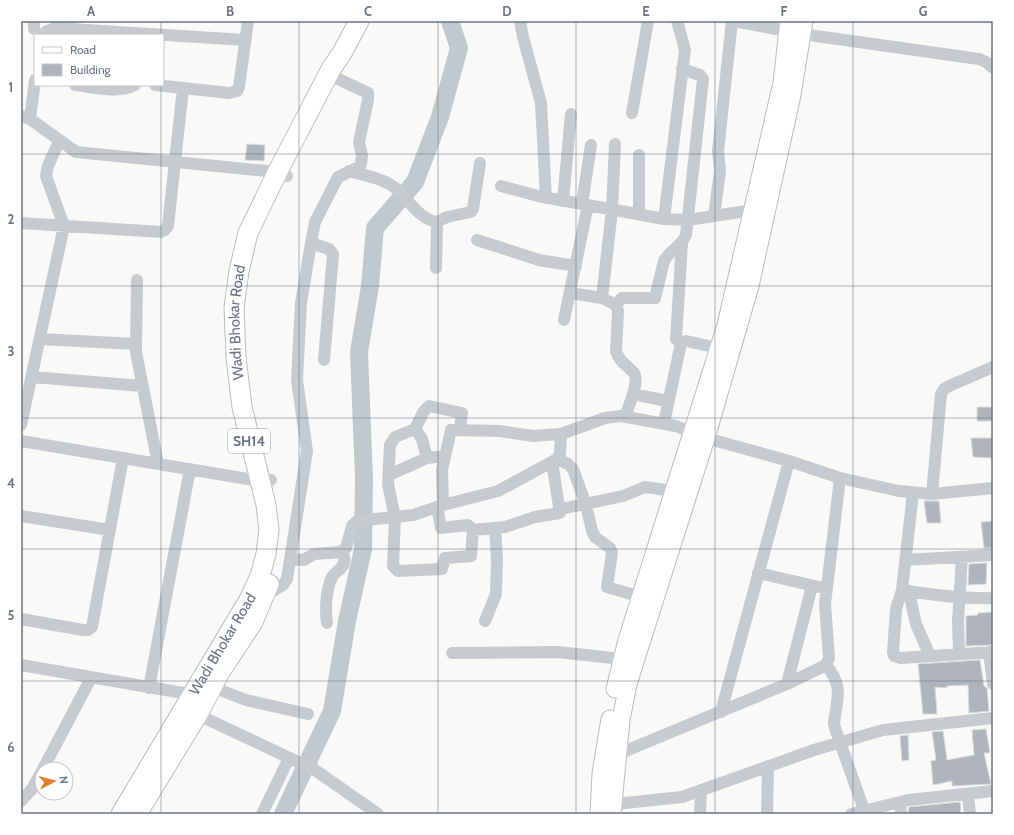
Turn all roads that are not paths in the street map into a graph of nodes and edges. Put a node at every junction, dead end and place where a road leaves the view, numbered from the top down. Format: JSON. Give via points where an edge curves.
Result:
{"nodes":[{"id":1,"x":248,"y":21,"type":"edge"},
{"id":2,"x":359,"y":21,"type":"edge"},
{"id":3,"x":520,"y":21,"type":"edge"},
{"id":4,"x":648,"y":21,"type":"edge"},
{"id":5,"x":677,"y":21,"type":"edge"},
{"id":6,"x":736,"y":21,"type":"edge"},
{"id":7,"x":796,"y":27,"type":"edge"},
{"id":8,"x":37,"y":28,"type":"edge"},
{"id":9,"x":140,"y":34,"type":"edge"},
{"id":10,"x":164,"y":35,"type":"edge"},
{"id":11,"x":245,"y":40,"type":"junction"},
{"id":12,"x":342,"y":53,"type":"junction"},
{"id":13,"x":993,"y":68,"type":"edge"},
{"id":14,"x":682,"y":69,"type":"junction"},
{"id":15,"x":336,"y":78,"type":"junction"},
{"id":16,"x":34,"y":84,"type":"edge"},
{"id":17,"x":83,"y":86,"type":"edge"},
{"id":18,"x":133,"y":86,"type":"edge"},
{"id":19,"x":164,"y":86,"type":"edge"},
{"id":20,"x":183,"y":88,"type":"junction"},
{"id":21,"x":571,"y":114,"type":"dead end"},
{"id":22,"x":632,"y":114,"type":"dead end"},
{"id":23,"x":26,"y":118,"type":"edge"},
{"id":24,"x":59,"y":141,"type":"junction"},
{"id":25,"x":615,"y":144,"type":"dead end"},
{"id":26,"x":591,"y":145,"type":"dead end"},
{"id":27,"x":639,"y":155,"type":"dead end"},
{"id":28,"x":175,"y":162,"type":"junction"},
{"id":29,"x":480,"y":163,"type":"dead end"},
{"id":30,"x":349,"y":171,"type":"junction"},
{"id":31,"x":282,"y":174,"type":"junction"},
{"id":32,"x":502,"y":186,"type":"dead end"},
{"id":33,"x":546,"y":198,"type":"junction"},
{"id":34,"x":563,"y":201,"type":"junction"},
{"id":35,"x":585,"y":205,"type":"junction"},
{"id":36,"x":612,"y":210,"type":"junction"},
{"id":37,"x":639,"y":214,"type":"junction"},
{"id":38,"x":714,"y":216,"type":"junction"},
{"id":39,"x":664,"y":219,"type":"junction"},
{"id":40,"x":756,"y":219,"type":"junction"},
{"id":41,"x":688,"y":220,"type":"junction"},
{"id":42,"x":437,"y":222,"type":"junction"},
{"id":43,"x":21,"y":223,"type":"edge"},
{"id":44,"x":64,"y":226,"type":"junction"},
{"id":45,"x":477,"y":240,"type":"dead end"},
{"id":46,"x":311,"y":243,"type":"junction"},
{"id":47,"x":682,"y":243,"type":"junction"},
{"id":48,"x":576,"y":266,"type":"junction"},
{"id":49,"x":436,"y":268,"type":"dead end"},
{"id":50,"x":137,"y":280,"type":"dead end"},
{"id":51,"x":570,"y":293,"type":"junction"},
{"id":52,"x":602,"y":298,"type":"junction"},
{"id":53,"x":616,"y":305,"type":"junction"},
{"id":54,"x":737,"y":307,"type":"junction"},
{"id":55,"x":564,"y":320,"type":"dead end"},
{"id":56,"x":40,"y":339,"type":"junction"},
{"id":57,"x":681,"y":343,"type":"junction"},
{"id":58,"x":136,"y":344,"type":"junction"},
{"id":59,"x":718,"y":348,"type":"junction"},
{"id":60,"x":324,"y":360,"type":"dead end"},
{"id":61,"x":993,"y":367,"type":"edge"},
{"id":62,"x":32,"y":377,"type":"junction"},
{"id":63,"x":142,"y":386,"type":"junction"},
{"id":64,"x":633,"y":394,"type":"junction"},
{"id":65,"x":667,"y":401,"type":"junction"},
{"id":66,"x":625,"y":417,"type":"junction"},
{"id":67,"x":664,"y":423,"type":"junction"},
{"id":68,"x":21,"y":425,"type":"edge"},
{"id":69,"x":460,"y":429,"type":"junction"},
{"id":70,"x":415,"y":430,"type":"junction"},
{"id":71,"x":561,"y":434,"type":"junction"},
{"id":72,"x":699,"y":435,"type":"junction"},
{"id":73,"x":21,"y":441,"type":"edge"},
{"id":74,"x":445,"y":456,"type":"junction"},
{"id":75,"x":123,"y":458,"type":"junction"},
{"id":76,"x":427,"y":458,"type":"junction"},
{"id":77,"x":555,"y":460,"type":"junction"},
{"id":78,"x":789,"y":461,"type":"junction"},
{"id":79,"x":158,"y":464,"type":"junction"},
{"id":80,"x":190,"y":469,"type":"junction"},
{"id":81,"x":389,"y":475,"type":"junction"},
{"id":82,"x":840,"y":478,"type":"junction"},
{"id":83,"x":266,"y":481,"type":"junction"},
{"id":84,"x":993,"y":488,"type":"edge"},
{"id":85,"x":674,"y":491,"type":"junction"},
{"id":86,"x":913,"y":494,"type":"junction"},
{"id":87,"x":932,"y":494,"type":"junction"},
{"id":88,"x":586,"y":505,"type":"junction"},
{"id":89,"x":440,"y":506,"type":"junction"},
{"id":90,"x":561,"y":509,"type":"junction"},
{"id":91,"x":21,"y":516,"type":"edge"},
{"id":92,"x":394,"y":518,"type":"junction"},
{"id":93,"x":495,"y":528,"type":"junction"},
{"id":94,"x":110,"y":530,"type":"junction"},
{"id":95,"x":472,"y":530,"type":"junction"},
{"id":96,"x":341,"y":552,"type":"junction"},
{"id":97,"x":993,"y":555,"type":"edge"},
{"id":98,"x":962,"y":557,"type":"junction"},
{"id":99,"x":290,"y":559,"type":"junction"},
{"id":100,"x":906,"y":560,"type":"junction"},
{"id":101,"x":758,"y":573,"type":"junction"},
{"id":102,"x":812,"y":586,"type":"junction"},
{"id":103,"x":826,"y":589,"type":"junction"},
{"id":104,"x":905,"y":591,"type":"junction"},
{"id":105,"x":265,"y":596,"type":"junction"},
{"id":106,"x":641,"y":597,"type":"junction"},
{"id":107,"x":959,"y":598,"type":"junction"},
{"id":108,"x":993,"y":598,"type":"edge"},
{"id":109,"x":21,"y":619,"type":"edge"},
{"id":110,"x":485,"y":621,"type":"dead end"},
{"id":111,"x":327,"y":623,"type":"dead end"},
{"id":112,"x":991,"y":652,"type":"edge"},
{"id":113,"x":452,"y":653,"type":"dead end"},
{"id":114,"x":959,"y":653,"type":"junction"},
{"id":115,"x":930,"y":656,"type":"junction"},
{"id":116,"x":622,"y":659,"type":"junction"},
{"id":117,"x":826,"y":665,"type":"junction"},
{"id":118,"x":23,"y":668,"type":"edge"},
{"id":119,"x":91,"y":678,"type":"junction"},
{"id":120,"x":787,"y":684,"type":"junction"},
{"id":121,"x":993,"y":684,"type":"edge"},
{"id":122,"x":212,"y":687,"type":"junction"},
{"id":123,"x":149,"y":688,"type":"junction"},
{"id":124,"x":191,"y":706,"type":"junction"},
{"id":125,"x":720,"y":712,"type":"junction"},
{"id":126,"x":308,"y":714,"type":"dead end"},
{"id":127,"x":993,"y":718,"type":"edge"},
{"id":128,"x":840,"y":742,"type":"junction"},
{"id":129,"x":610,"y":757,"type":"junction"},
{"id":130,"x":294,"y":760,"type":"junction"},
{"id":131,"x":47,"y":761,"type":"edge"},
{"id":132,"x":768,"y":766,"type":"junction"},
{"id":133,"x":34,"y":785,"type":"edge"},
{"id":134,"x":701,"y":790,"type":"junction"},
{"id":135,"x":993,"y":791,"type":"edge"},
{"id":136,"x":968,"y":794,"type":"junction"},
{"id":137,"x":21,"y":801,"type":"edge"},
{"id":138,"x":901,"y":808,"type":"edge"},
{"id":139,"x":605,"y":809,"type":"edge"},
{"id":140,"x":864,"y":810,"type":"junction"},
{"id":141,"x":121,"y":814,"type":"edge"},
{"id":142,"x":137,"y":814,"type":"edge"},
{"id":143,"x":262,"y":814,"type":"edge"},
{"id":144,"x":378,"y":814,"type":"edge"},
{"id":145,"x":700,"y":814,"type":"edge"},
{"id":146,"x":766,"y":814,"type":"edge"},
{"id":147,"x":851,"y":814,"type":"edge"},
{"id":148,"x":970,"y":814,"type":"edge"}],
"edges":[{"from":1,"to":11,"type":"street"},
{"from":2,"to":12,"type":"main road","name":"Wadi Bhokar Road","number":"SH14"},
{"from":3,"to":33,"type":"street","via":[[522,37],[541,103]]},
{"from":4,"to":22,"type":"street"},
{"from":5,"to":14,"type":"street","via":[[685,50]]},
{"from":6,"to":7,"type":"street"},
{"from":6,"to":38,"type":"street","via":[[718,151],[720,171]]},
{"from":7,"to":13,"type":"street","via":[[978,59]]},
{"from":7,"to":40,"type":"street","via":[[782,83]]},
{"from":8,"to":9,"type":"street"},
{"from":10,"to":11,"type":"street"},
{"from":11,"to":20,"type":"street","via":[[237,91],[229,93]]},
{"from":12,"to":15,"type":"main road","name":"Wadi Bhokar Road","number":"SH14","via":[[341,67]]},
{"from":12,"to":31,"type":"main road","name":"Wadi Bhokar Road","number":"SH14","via":[[331,69]]},
{"from":14,"to":39,"type":"street"},
{"from":14,"to":41,"type":"street","via":[[700,74],[703,79]]},
{"from":15,"to":30,"type":"street","via":[[366,91],[369,97],[359,142],[362,160],[359,166]]},
{"from":15,"to":31,"type":"main road","name":"Wadi Bhokar Road","number":"SH14"},
{"from":16,"to":23,"type":"street"},
{"from":17,"to":18,"type":"street","via":[[114,90]]},
{"from":19,"to":20,"type":"street"},
{"from":20,"to":28,"type":"street"},
{"from":21,"to":34,"type":"street"},
{"from":23,"to":24,"type":"street"},
{"from":24,"to":28,"type":"street","via":[[76,152]]},
{"from":24,"to":44,"type":"street","via":[[46,176]]},
{"from":25,"to":36,"type":"street"},
{"from":26,"to":35,"type":"street"},
{"from":27,"to":37,"type":"street"},
{"from":28,"to":31,"type":"street"},
{"from":28,"to":44,"type":"street","via":[[168,226],[165,230],[161,232]]},
{"from":29,"to":42,"type":"street","via":[[474,209]]},
{"from":30,"to":42,"type":"street","via":[[388,184],[426,220]]},
{"from":30,"to":46,"type":"street","via":[[340,175],[337,180],[314,225]]},
{"from":31,"to":83,"type":"main road","name":"Wadi Bhokar Road","number":"SH14","via":[[255,248],[246,309],[253,408]]},
{"from":32,"to":33,"type":"street"},
{"from":33,"to":34,"type":"street"},
{"from":34,"to":35,"type":"street"},
{"from":35,"to":36,"type":"street"},
{"from":35,"to":48,"type":"street"},
{"from":36,"to":37,"type":"street"},
{"from":36,"to":52,"type":"street"},
{"from":37,"to":39,"type":"street"},
{"from":38,"to":40,"type":"street"},
{"from":38,"to":41,"type":"street"},
{"from":39,"to":41,"type":"street"},
{"from":40,"to":54,"type":"street"},
{"from":41,"to":47,"type":"street"},
{"from":42,"to":49,"type":"street"},
{"from":43,"to":44,"type":"street"},
{"from":44,"to":56,"type":"street"},
{"from":45,"to":48,"type":"street","via":[[540,260]]},
{"from":46,"to":60,"type":"street","via":[[329,249],[333,254]]},
{"from":46,"to":99,"type":"street","via":[[301,303],[297,380],[307,451]]},
{"from":47,"to":53,"type":"street","via":[[666,256],[655,298],[622,298]]},
{"from":47,"to":57,"type":"street","via":[[676,339]]},
{"from":48,"to":51,"type":"street"},
{"from":50,"to":58,"type":"street"},
{"from":51,"to":52,"type":"street"},
{"from":51,"to":55,"type":"street"},
{"from":52,"to":53,"type":"street"},
{"from":53,"to":64,"type":"street","via":[[616,351],[620,361],[634,374],[636,382]]},
{"from":54,"to":59,"type":"street"},
{"from":54,"to":72,"type":"street"},
{"from":56,"to":58,"type":"street"},
{"from":56,"to":62,"type":"street"},
{"from":57,"to":59,"type":"street","via":[[686,340]]},
{"from":57,"to":65,"type":"street"},
{"from":58,"to":63,"type":"street"},
{"from":59,"to":72,"type":"street"},
{"from":61,"to":87,"type":"street","via":[[949,386],[942,394]]},
{"from":62,"to":63,"type":"street"},
{"from":62,"to":68,"type":"street"},
{"from":63,"to":79,"type":"street"},
{"from":64,"to":65,"type":"street"},
{"from":64,"to":66,"type":"street"},
{"from":65,"to":67,"type":"street"},
{"from":66,"to":67,"type":"street"},
{"from":66,"to":71,"type":"street","via":[[606,418]]},
{"from":67,"to":72,"type":"street"},
{"from":69,"to":70,"type":"street","via":[[462,413],[429,406]]},
{"from":69,"to":71,"type":"street","via":[[533,436]]},
{"from":69,"to":74,"type":"street","via":[[451,430]]},
{"from":70,"to":76,"type":"street","via":[[422,439]]},
{"from":70,"to":81,"type":"street","via":[[392,440]]},
{"from":71,"to":77,"type":"street","via":[[560,454]]},
{"from":72,"to":78,"type":"street"},
{"from":72,"to":85,"type":"street"},
{"from":72,"to":129,"type":"street"},
{"from":73,"to":75,"type":"street"},
{"from":74,"to":76,"type":"street"},
{"from":74,"to":89,"type":"street"},
{"from":75,"to":79,"type":"street"},
{"from":75,"to":94,"type":"street"},
{"from":76,"to":81,"type":"street"},
{"from":77,"to":88,"type":"street","via":[[568,464],[572,469]]},
{"from":77,"to":89,"type":"street","via":[[498,491]]},
{"from":77,"to":90,"type":"street"},
{"from":78,"to":82,"type":"street"},
{"from":78,"to":101,"type":"street"},
{"from":79,"to":80,"type":"street"},
{"from":80,"to":83,"type":"street"},
{"from":80,"to":123,"type":"street"},
{"from":81,"to":92,"type":"street"},
{"from":82,"to":86,"type":"street"},
{"from":82,"to":103,"type":"street"},
{"from":83,"to":105,"type":"main road","name":"Wadi Bhokar Road","number":"SH14","via":[[278,534],[276,560]]},
{"from":83,"to":124,"type":"main road","name":"Wadi Bhokar Road","number":"SH14","via":[[268,530],[266,554],[260,576]]},
{"from":84,"to":87,"type":"street"},
{"from":85,"to":88,"type":"street","via":[[645,487],[623,496],[601,499]]},
{"from":85,"to":106,"type":"street"},
{"from":86,"to":87,"type":"street"},
{"from":86,"to":100,"type":"street"},
{"from":88,"to":90,"type":"street"},
{"from":88,"to":106,"type":"street","via":[[595,537],[610,548],[612,553],[607,587]]},
{"from":89,"to":92,"type":"street"},
{"from":89,"to":95,"type":"street","via":[[442,528],[468,525]]},
{"from":90,"to":93,"type":"street","via":[[558,514],[534,517]]},
{"from":91,"to":94,"type":"street"},
{"from":92,"to":95,"type":"street","via":[[393,566],[398,571],[442,569],[445,558],[470,557]]},
{"from":92,"to":96,"type":"street","via":[[357,521],[352,526],[346,548]]},
{"from":93,"to":95,"type":"street"},
{"from":93,"to":110,"type":"street","via":[[496,594]]},
{"from":94,"to":109,"type":"street","via":[[91,629],[83,630]]},
{"from":96,"to":99,"type":"street","via":[[314,554],[304,560]]},
{"from":96,"to":111,"type":"street","via":[[345,560],[330,582]]},
{"from":97,"to":98,"type":"street"},
{"from":98,"to":100,"type":"street"},
{"from":98,"to":107,"type":"street"},
{"from":99,"to":105,"type":"street","via":[[286,582]]},
{"from":100,"to":104,"type":"street"},
{"from":101,"to":102,"type":"street"},
{"from":101,"to":125,"type":"street"},
{"from":102,"to":103,"type":"street"},
{"from":102,"to":120,"type":"street"},
{"from":103,"to":117,"type":"street","via":[[829,658]]},
{"from":104,"to":107,"type":"street"},
{"from":104,"to":115,"type":"street"},
{"from":104,"to":115,"type":"street","via":[[896,609],[894,656]]},
{"from":105,"to":122,"type":"main road","name":"Wadi Bhokar Road","number":"SH14","via":[[253,622]]},
{"from":106,"to":116,"type":"street"},
{"from":107,"to":108,"type":"street"},
{"from":107,"to":114,"type":"street"},
{"from":112,"to":114,"type":"street"},
{"from":112,"to":121,"type":"street"},
{"from":113,"to":116,"type":"street","via":[[558,652]]},
{"from":114,"to":115,"type":"street"},
{"from":116,"to":129,"type":"street","via":[[616,685]]},
{"from":117,"to":120,"type":"street"},
{"from":117,"to":128,"type":"street","via":[[838,687],[834,723]]},
{"from":118,"to":119,"type":"street"},
{"from":119,"to":123,"type":"street"},
{"from":119,"to":131,"type":"street"},
{"from":120,"to":125,"type":"street"},
{"from":122,"to":124,"type":"main road","name":"Wadi Bhokar Road","number":"SH14"},
{"from":122,"to":126,"type":"street","via":[[246,700]]},
{"from":123,"to":124,"type":"street"},
{"from":124,"to":130,"type":"street"},
{"from":124,"to":141,"type":"main road","name":"Wadi Bhokar Road","number":"SH14"},
{"from":124,"to":142,"type":"main road","name":"Wadi Bhokar Road","number":"SH14"},
{"from":125,"to":129,"type":"street"},
{"from":127,"to":128,"type":"street","via":[[883,730]]},
{"from":128,"to":132,"type":"street"},
{"from":128,"to":140,"type":"street"},
{"from":129,"to":139,"type":"street"},
{"from":130,"to":143,"type":"street"},
{"from":130,"to":144,"type":"street","via":[[315,770]]},
{"from":132,"to":134,"type":"street"},
{"from":132,"to":146,"type":"street"},
{"from":133,"to":137,"type":"street"},
{"from":134,"to":139,"type":"street","via":[[682,797]]},
{"from":134,"to":145,"type":"street"},
{"from":135,"to":136,"type":"street"},
{"from":136,"to":138,"type":"street"},
{"from":136,"to":148,"type":"street"},
{"from":138,"to":140,"type":"street"},
{"from":140,"to":147,"type":"street"}]}
